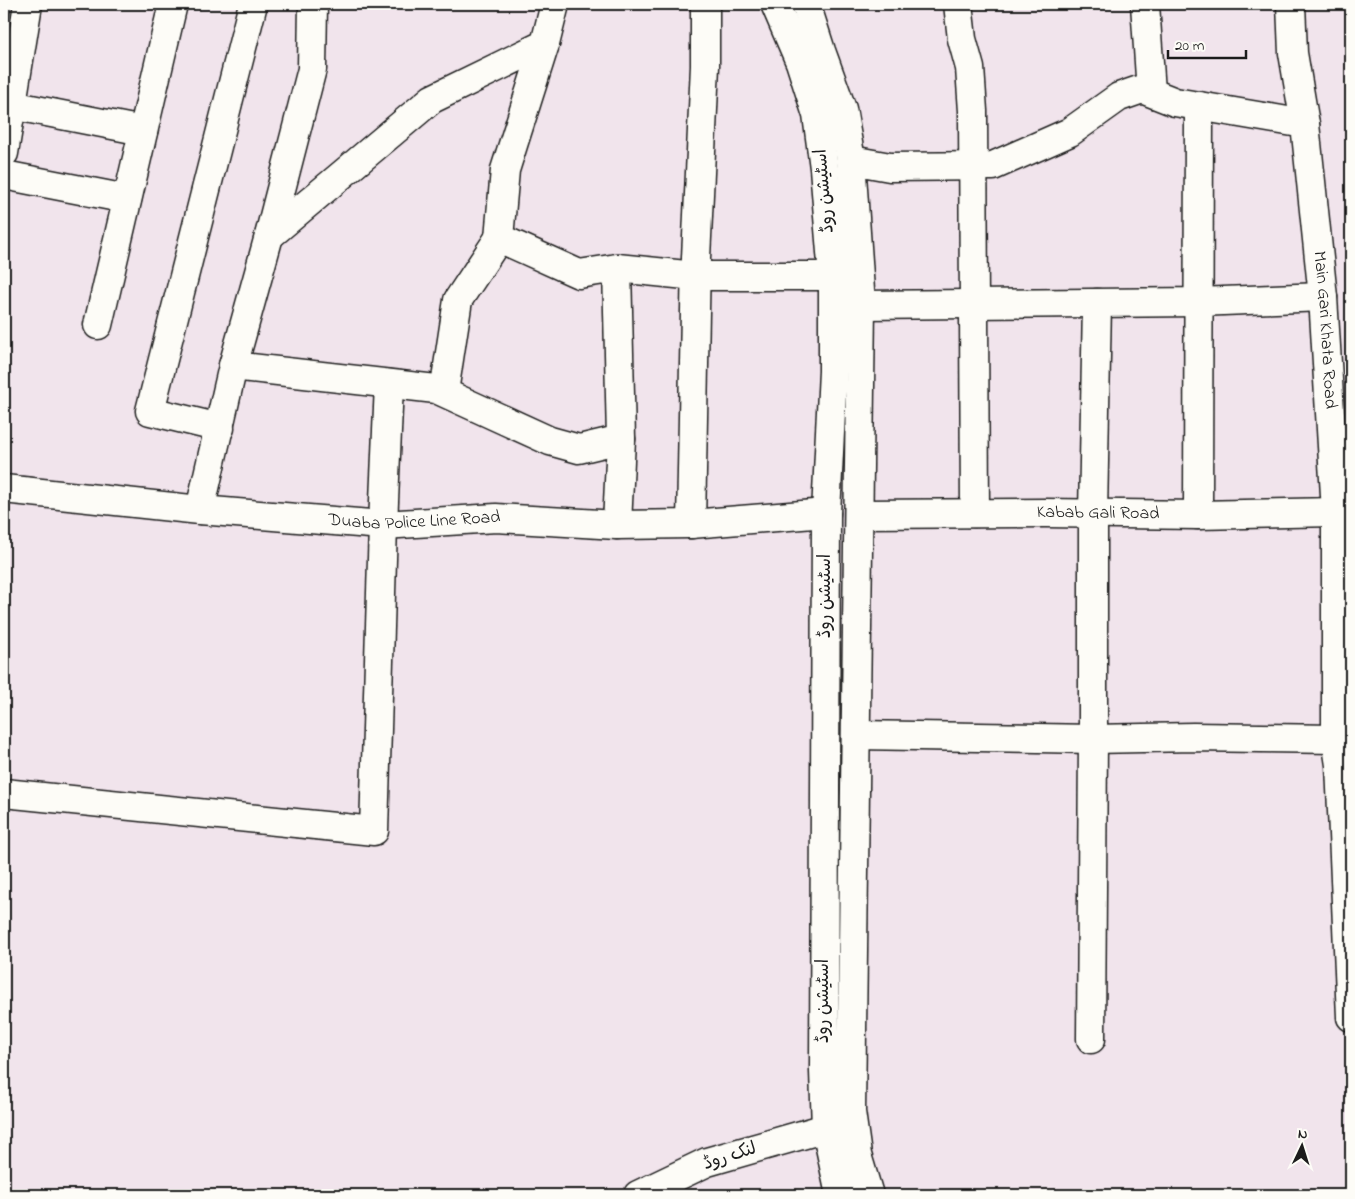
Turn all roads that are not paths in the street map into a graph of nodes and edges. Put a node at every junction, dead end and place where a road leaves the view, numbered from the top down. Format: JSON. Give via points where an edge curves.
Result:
{"nodes":[{"id":1,"x":28,"y":4,"type":"edge"},
{"id":2,"x":173,"y":4,"type":"edge"},
{"id":3,"x":253,"y":4,"type":"edge"},
{"id":4,"x":313,"y":4,"type":"edge"},
{"id":5,"x":555,"y":4,"type":"edge"},
{"id":6,"x":705,"y":4,"type":"edge"},
{"id":7,"x":775,"y":4,"type":"edge"},
{"id":8,"x":806,"y":4,"type":"edge"},
{"id":9,"x":958,"y":4,"type":"edge"},
{"id":10,"x":1145,"y":4,"type":"edge"},
{"id":11,"x":1291,"y":4,"type":"edge"},
{"id":12,"x":545,"y":44,"type":"junction"},
{"id":13,"x":1151,"y":92,"type":"junction"},
{"id":14,"x":12,"y":105,"type":"junction"},
{"id":15,"x":1199,"y":106,"type":"junction"},
{"id":16,"x":1304,"y":124,"type":"junction"},
{"id":17,"x":143,"y":131,"type":"junction"},
{"id":18,"x":4,"y":153,"type":"edge"},
{"id":19,"x":851,"y":160,"type":"junction"},
{"id":20,"x":973,"y":166,"type":"junction"},
{"id":21,"x":4,"y":175,"type":"edge"},
{"id":22,"x":128,"y":199,"type":"junction"},
{"id":23,"x":268,"y":236,"type":"junction"},
{"id":24,"x":499,"y":238,"type":"junction"},
{"id":25,"x":617,"y":268,"type":"junction"},
{"id":26,"x":696,"y":276,"type":"junction"},
{"id":27,"x":833,"y":276,"type":"junction"},
{"id":28,"x":1323,"y":297,"type":"junction"},
{"id":29,"x":1199,"y":302,"type":"junction"},
{"id":30,"x":1097,"y":303,"type":"junction"},
{"id":31,"x":974,"y":304,"type":"junction"},
{"id":32,"x":861,"y":305,"type":"junction"},
{"id":33,"x":98,"y":325,"type":"dead end"},
{"id":34,"x":233,"y":366,"type":"junction"},
{"id":35,"x":389,"y":384,"type":"junction"},
{"id":36,"x":444,"y":392,"type":"junction"},
{"id":37,"x":220,"y":428,"type":"junction"},
{"id":38,"x":621,"y":439,"type":"junction"},
{"id":39,"x":4,"y":489,"type":"edge"},
{"id":40,"x":200,"y":510,"type":"junction"},
{"id":41,"x":1336,"y":512,"type":"junction"},
{"id":42,"x":826,"y":513,"type":"junction"},
{"id":43,"x":975,"y":513,"type":"junction"},
{"id":44,"x":859,"y":514,"type":"junction"},
{"id":45,"x":1093,"y":514,"type":"junction"},
{"id":46,"x":1198,"y":515,"type":"junction"},
{"id":47,"x":691,"y":524,"type":"junction"},
{"id":48,"x":383,"y":525,"type":"junction"},
{"id":49,"x":617,"y":525,"type":"junction"},
{"id":50,"x":856,"y":734,"type":"junction"},
{"id":51,"x":1093,"y":739,"type":"junction"},
{"id":52,"x":1342,"y":754,"type":"edge"},
{"id":53,"x":4,"y":793,"type":"edge"},
{"id":54,"x":1351,"y":1017,"type":"edge"},
{"id":55,"x":1091,"y":1039,"type":"dead end"},
{"id":56,"x":826,"y":1128,"type":"junction"},
{"id":57,"x":638,"y":1195,"type":"edge"},
{"id":58,"x":840,"y":1195,"type":"edge"},
{"id":59,"x":869,"y":1195,"type":"edge"}],
"edges":[{"from":1,"to":14,"type":"street"},
{"from":2,"to":17,"type":"street"},
{"from":3,"to":37,"type":"street","via":[[150,411]]},
{"from":4,"to":23,"type":"street","via":[[312,69]]},
{"from":5,"to":12,"type":"street"},
{"from":6,"to":26,"type":"street"},
{"from":7,"to":27,"type":"street","name":"اسٹیشن روڈ","via":[[800,62],[817,115]]},
{"from":8,"to":19,"type":"street","name":"اسٹیشن روڈ","via":[[842,109]]},
{"from":9,"to":20,"type":"street","via":[[962,39],[970,68]]},
{"from":10,"to":13,"type":"street"},
{"from":11,"to":16,"type":"street","name":"Main Gari Khata Road","via":[[1293,53]]},
{"from":12,"to":23,"type":"street","via":[[432,99]]},
{"from":12,"to":24,"type":"street","via":[[505,170]]},
{"from":13,"to":15,"type":"street","via":[[1175,102]]},
{"from":13,"to":20,"type":"street","via":[[1142,89],[1119,98],[1070,132],[993,166]]},
{"from":14,"to":17,"type":"street"},
{"from":14,"to":18,"type":"street"},
{"from":15,"to":16,"type":"street"},
{"from":15,"to":29,"type":"street"},
{"from":16,"to":28,"type":"street","name":"Main Gari Khata Road"},
{"from":17,"to":22,"type":"street"},
{"from":19,"to":20,"type":"street","via":[[890,168]]},
{"from":19,"to":32,"type":"street","name":"اسٹیشن روڈ"},
{"from":20,"to":31,"type":"street"},
{"from":21,"to":22,"type":"street"},
{"from":22,"to":33,"type":"street"},
{"from":23,"to":34,"type":"street"},
{"from":24,"to":25,"type":"street","via":[[579,274]]},
{"from":24,"to":36,"type":"street","via":[[458,300]]},
{"from":25,"to":26,"type":"street"},
{"from":25,"to":38,"type":"street"},
{"from":26,"to":27,"type":"street"},
{"from":26,"to":47,"type":"street"},
{"from":27,"to":42,"type":"street","name":"اسٹیشن روڈ"},
{"from":28,"to":29,"type":"street"},
{"from":28,"to":41,"type":"street","name":"Main Gari Khata Road"},
{"from":29,"to":30,"type":"street"},
{"from":29,"to":46,"type":"street"},
{"from":30,"to":31,"type":"street"},
{"from":30,"to":45,"type":"street"},
{"from":31,"to":32,"type":"street"},
{"from":31,"to":43,"type":"street"},
{"from":32,"to":44,"type":"street","name":"اسٹیشن روڈ"},
{"from":34,"to":35,"type":"street"},
{"from":34,"to":37,"type":"street"},
{"from":35,"to":36,"type":"street"},
{"from":35,"to":48,"type":"street"},
{"from":36,"to":38,"type":"street","via":[[550,441],[579,449]]},
{"from":37,"to":40,"type":"street"},
{"from":38,"to":49,"type":"street"},
{"from":39,"to":40,"type":"street","name":"Duaba Police Line Road"},
{"from":40,"to":48,"type":"street","name":"Duaba Police Line Road"},
{"from":41,"to":46,"type":"street","name":"Kabab Gali Road"},
{"from":41,"to":52,"type":"street","name":"Main Gari Khata Road"},
{"from":42,"to":47,"type":"street","name":"Duaba Police Line Road"},
{"from":42,"to":56,"type":"street","name":"اسٹیشن روڈ"},
{"from":43,"to":44,"type":"street","name":"Kabab Gali Road"},
{"from":43,"to":45,"type":"street","name":"Kabab Gali Road"},
{"from":44,"to":50,"type":"street","name":"اسٹیشن روڈ"},
{"from":45,"to":46,"type":"street","name":"Kabab Gali Road"},
{"from":45,"to":51,"type":"street"},
{"from":47,"to":49,"type":"street","name":"Duaba Police Line Road"},
{"from":48,"to":49,"type":"street","name":"Duaba Police Line Road","via":[[496,518]]},
{"from":48,"to":53,"type":"street","via":[[374,831]]},
{"from":50,"to":51,"type":"street"},
{"from":50,"to":59,"type":"street","name":"اسٹیشن روڈ","via":[[851,1112],[857,1155]]},
{"from":51,"to":52,"type":"street","via":[[1193,737]]},
{"from":51,"to":55,"type":"street"},
{"from":52,"to":54,"type":"street","name":"Main Gari Khata Road"},
{"from":56,"to":57,"type":"street","name":"لنک روڈ","via":[[707,1162]]},
{"from":56,"to":58,"type":"street","name":"اسٹیشن روڈ"}]}
